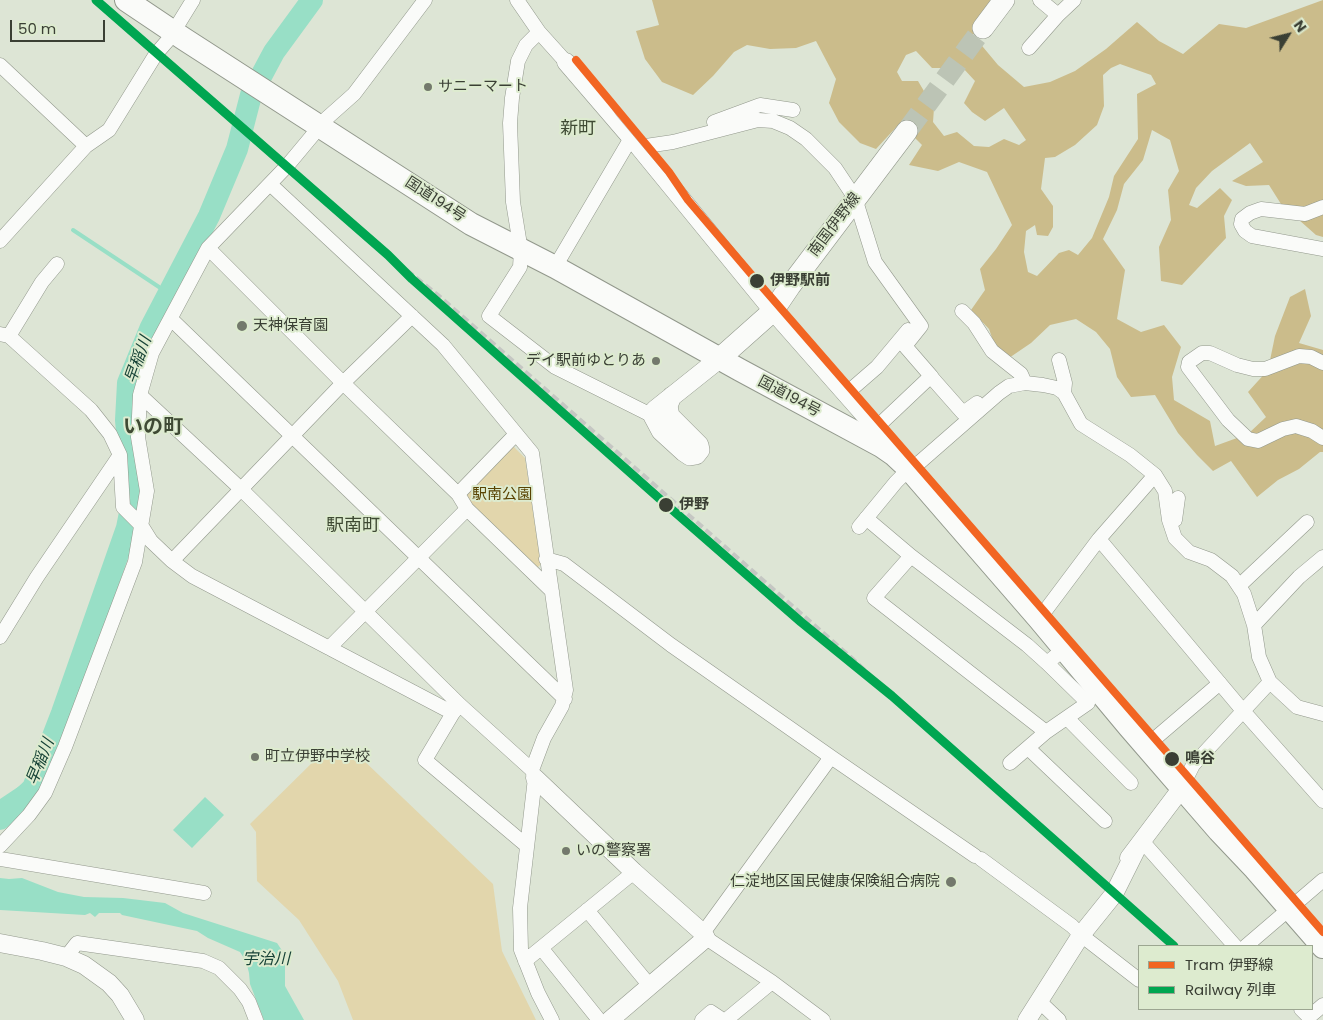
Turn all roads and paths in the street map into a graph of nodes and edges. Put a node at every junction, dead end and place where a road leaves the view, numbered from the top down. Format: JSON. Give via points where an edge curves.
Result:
{"nodes":[{"id":1,"x":126,"y":0,"type":"edge"},
{"id":2,"x":192,"y":0,"type":"edge"},
{"id":3,"x":425,"y":0,"type":"edge"},
{"id":4,"x":517,"y":0,"type":"edge"},
{"id":5,"x":1004,"y":0,"type":"edge"},
{"id":6,"x":1040,"y":0,"type":"edge"},
{"id":7,"x":1074,"y":0,"type":"edge"},
{"id":8,"x":1058,"y":15,"type":"junction"},
{"id":9,"x":983,"y":28,"type":"tunnel mouth"},
{"id":10,"x":173,"y":32,"type":"junction"},
{"id":11,"x":539,"y":32,"type":"junction"},
{"id":12,"x":1030,"y":48,"type":"dead end"},
{"id":13,"x":566,"y":62,"type":"joint"},
{"id":14,"x":0,"y":65,"type":"edge"},
{"id":15,"x":793,"y":110,"type":"dead end"},
{"id":16,"x":320,"y":126,"type":"junction"},
{"id":17,"x":907,"y":131,"type":"tunnel mouth"},
{"id":18,"x":673,"y":142,"type":"junction"},
{"id":19,"x":635,"y":143,"type":"junction"},
{"id":20,"x":86,"y":146,"type":"junction"},
{"id":21,"x":270,"y":184,"type":"junction"},
{"id":22,"x":855,"y":198,"type":"junction"},
{"id":23,"x":1323,"y":207,"type":"edge"},
{"id":24,"x":0,"y":241,"type":"edge"},
{"id":25,"x":208,"y":248,"type":"junction"},
{"id":26,"x":1323,"y":249,"type":"edge"},
{"id":27,"x":521,"y":251,"type":"junction"},
{"id":28,"x":57,"y":264,"type":"dead end"},
{"id":29,"x":555,"y":268,"type":"junction"},
{"id":30,"x":773,"y":311,"type":"junction"},
{"id":31,"x":962,"y":311,"type":"dead end"},
{"id":32,"x":412,"y":316,"type":"junction"},
{"id":33,"x":171,"y":319,"type":"junction"},
{"id":34,"x":918,"y":322,"type":"junction"},
{"id":35,"x":4,"y":335,"type":"edge"},
{"id":36,"x":719,"y":359,"type":"junction"},
{"id":37,"x":1059,"y":360,"type":"dead end"},
{"id":38,"x":1323,"y":363,"type":"edge"},
{"id":39,"x":931,"y":376,"type":"junction"},
{"id":40,"x":343,"y":383,"type":"junction"},
{"id":41,"x":1025,"y":383,"type":"junction"},
{"id":42,"x":999,"y":392,"type":"junction"},
{"id":43,"x":847,"y":393,"type":"junction"},
{"id":44,"x":1064,"y":393,"type":"junction"},
{"id":45,"x":140,"y":395,"type":"junction"},
{"id":46,"x":672,"y":396,"type":"junction"},
{"id":47,"x":653,"y":416,"type":"junction"},
{"id":48,"x":516,"y":434,"type":"junction"},
{"id":49,"x":293,"y":436,"type":"junction"},
{"id":50,"x":878,"y":437,"type":"junction"},
{"id":51,"x":1323,"y":438,"type":"edge"},
{"id":52,"x":120,"y":455,"type":"junction"},
{"id":53,"x":909,"y":470,"type":"junction"},
{"id":54,"x":1155,"y":475,"type":"junction"},
{"id":55,"x":242,"y":490,"type":"junction"},
{"id":56,"x":458,"y":494,"type":"junction"},
{"id":57,"x":1178,"y":498,"type":"dead end"},
{"id":58,"x":467,"y":509,"type":"junction"},
{"id":59,"x":1308,"y":522,"type":"dead end"},
{"id":60,"x":140,"y":525,"type":"junction"},
{"id":61,"x":1175,"y":538,"type":"junction"},
{"id":62,"x":1099,"y":539,"type":"junction"},
{"id":63,"x":911,"y":556,"type":"junction"},
{"id":64,"x":1323,"y":557,"type":"edge"},
{"id":65,"x":418,"y":559,"type":"junction"},
{"id":66,"x":546,"y":559,"type":"junction"},
{"id":67,"x":172,"y":561,"type":"junction"},
{"id":68,"x":1239,"y":586,"type":"junction"},
{"id":69,"x":552,"y":591,"type":"junction"},
{"id":70,"x":365,"y":613,"type":"junction"},
{"id":71,"x":1039,"y":619,"type":"junction"},
{"id":72,"x":1254,"y":625,"type":"junction"},
{"id":73,"x":0,"y":637,"type":"edge"},
{"id":74,"x":329,"y":648,"type":"junction"},
{"id":75,"x":1064,"y":649,"type":"junction"},
{"id":76,"x":1047,"y":663,"type":"junction"},
{"id":77,"x":1270,"y":682,"type":"junction"},
{"id":78,"x":1220,"y":683,"type":"junction"},
{"id":79,"x":565,"y":699,"type":"junction"},
{"id":80,"x":456,"y":709,"type":"junction"},
{"id":81,"x":1244,"y":712,"type":"junction"},
{"id":82,"x":1323,"y":714,"type":"edge"},
{"id":83,"x":1067,"y":718,"type":"junction"},
{"id":84,"x":1046,"y":732,"type":"junction"},
{"id":85,"x":1146,"y":747,"type":"junction"},
{"id":86,"x":1028,"y":748,"type":"junction"},
{"id":87,"x":831,"y":757,"type":"junction"},
{"id":88,"x":1010,"y":763,"type":"dead end"},
{"id":89,"x":533,"y":774,"type":"junction"},
{"id":90,"x":1132,"y":783,"type":"dead end"},
{"id":91,"x":1182,"y":789,"type":"junction"},
{"id":92,"x":1323,"y":801,"type":"edge"},
{"id":93,"x":1105,"y":821,"type":"dead end"},
{"id":94,"x":1139,"y":845,"type":"junction"},
{"id":95,"x":0,"y":846,"type":"edge"},
{"id":96,"x":527,"y":846,"type":"junction"},
{"id":97,"x":0,"y":859,"type":"edge"},
{"id":98,"x":634,"y":872,"type":"junction"},
{"id":99,"x":1323,"y":880,"type":"edge"},
{"id":100,"x":204,"y":893,"type":"dead end"},
{"id":101,"x":1290,"y":909,"type":"junction"},
{"id":102,"x":587,"y":910,"type":"junction"},
{"id":103,"x":1082,"y":934,"type":"junction"},
{"id":104,"x":705,"y":936,"type":"junction"},
{"id":105,"x":0,"y":944,"type":"edge"},
{"id":106,"x":1234,"y":945,"type":"edge"},
{"id":107,"x":1247,"y":945,"type":"edge"},
{"id":108,"x":1323,"y":947,"type":"edge"},
{"id":109,"x":542,"y":949,"type":"junction"},
{"id":110,"x":66,"y":957,"type":"junction"},
{"id":111,"x":525,"y":961,"type":"junction"},
{"id":112,"x":1138,"y":979,"type":"edge"},
{"id":113,"x":772,"y":982,"type":"junction"},
{"id":114,"x":650,"y":986,"type":"junction"},
{"id":115,"x":1040,"y":1002,"type":"junction"},
{"id":116,"x":1323,"y":1005,"type":"edge"},
{"id":117,"x":1302,"y":1010,"type":"edge"},
{"id":118,"x":619,"y":1017,"type":"edge"},
{"id":119,"x":135,"y":1020,"type":"edge"},
{"id":120,"x":256,"y":1020,"type":"edge"},
{"id":121,"x":552,"y":1020,"type":"edge"},
{"id":122,"x":599,"y":1020,"type":"edge"},
{"id":123,"x":702,"y":1020,"type":"edge"},
{"id":124,"x":725,"y":1020,"type":"edge"},
{"id":125,"x":823,"y":1020,"type":"edge"},
{"id":126,"x":1027,"y":1020,"type":"edge"},
{"id":127,"x":1059,"y":1020,"type":"edge"}],
"edges":[{"from":1,"to":10,"type":"highway","name":"国道194号"},
{"from":2,"to":10,"type":"street"},
{"from":3,"to":16,"type":"street","via":[[354,94]]},
{"from":4,"to":11,"type":"street"},
{"from":5,"to":9,"type":"main road"},
{"from":6,"to":8,"type":"street"},
{"from":7,"to":8,"type":"street"},
{"from":8,"to":12,"type":"street"},
{"from":10,"to":16,"type":"highway","name":"国道194号"},
{"from":10,"to":20,"type":"street","via":[[109,130]]},
{"from":11,"to":13,"type":"street"},
{"from":11,"to":27,"type":"street","via":[[526,44],[518,61],[512,98],[512,202]]},
{"from":13,"to":19,"type":"street"},
{"from":14,"to":20,"type":"street"},
{"from":15,"to":18,"type":"street","via":[[760,105],[694,129]]},
{"from":16,"to":21,"type":"street"},
{"from":16,"to":27,"type":"highway","name":"国道194号","via":[[471,224]]},
{"from":17,"to":22,"type":"main road","name":"南国伊野線"},
{"from":18,"to":19,"type":"street"},
{"from":18,"to":22,"type":"street","via":[[758,120],[773,121],[806,139],[834,168]]},
{"from":19,"to":29,"type":"street"},
{"from":19,"to":30,"type":"street"},
{"from":20,"to":24,"type":"street"},
{"from":21,"to":25,"type":"street"},
{"from":21,"to":32,"type":"street"},
{"from":22,"to":30,"type":"main road","name":"南国伊野線"},
{"from":22,"to":34,"type":"street","via":[[876,262]]},
{"from":23,"to":26,"type":"street","via":[[1305,214],[1261,209],[1242,219],[1241,224],[1252,236]]},
{"from":25,"to":33,"type":"street"},
{"from":25,"to":40,"type":"street"},
{"from":27,"to":29,"type":"highway","name":"国道194号"},
{"from":27,"to":47,"type":"street","via":[[520,267],[489,316],[555,368]]},
{"from":28,"to":35,"type":"street"},
{"from":29,"to":36,"type":"highway","name":"国道194号"},
{"from":30,"to":36,"type":"main road","name":"南国伊野線"},
{"from":30,"to":43,"type":"street"},
{"from":31,"to":41,"type":"street","via":[[992,351],[1021,374]]},
{"from":32,"to":40,"type":"street"},
{"from":32,"to":48,"type":"street","via":[[443,344]]},
{"from":33,"to":45,"type":"street","via":[[152,353]]},
{"from":33,"to":49,"type":"street"},
{"from":34,"to":39,"type":"street","via":[[921,326],[905,346]]},
{"from":34,"to":43,"type":"street","via":[[900,337],[877,367]]},
{"from":35,"to":52,"type":"street","via":[[92,410],[110,434]]},
{"from":36,"to":46,"type":"main road"},
{"from":36,"to":50,"type":"highway","name":"国道194号"},
{"from":37,"to":44,"type":"street"},
{"from":38,"to":51,"type":"street","via":[[1299,356],[1265,369],[1253,369],[1202,353],[1189,362],[1188,367],[1228,420],[1248,440],[1258,441],[1296,426]]},
{"from":39,"to":42,"type":"street","via":[[963,413],[987,396]]},
{"from":39,"to":50,"type":"street"},
{"from":40,"to":49,"type":"street"},
{"from":40,"to":56,"type":"street"},
{"from":41,"to":42,"type":"street"},
{"from":41,"to":44,"type":"street","via":[[1057,388]]},
{"from":42,"to":53,"type":"street"},
{"from":43,"to":50,"type":"street"},
{"from":44,"to":54,"type":"street","via":[[1081,424]]},
{"from":45,"to":55,"type":"street"},
{"from":45,"to":60,"type":"street","via":[[138,437],[147,491]]},
{"from":46,"to":47,"type":"main road","via":[[655,410]]},
{"from":46,"to":47,"type":"main road","via":[[668,406],[670,416],[699,445],[696,455],[684,452],[661,431]]},
{"from":48,"to":56,"type":"street"},
{"from":48,"to":66,"type":"street","via":[[532,453]]},
{"from":49,"to":55,"type":"street"},
{"from":49,"to":65,"type":"street"},
{"from":50,"to":53,"type":"highway","name":"国道194号"},
{"from":52,"to":60,"type":"street","via":[[124,507]]},
{"from":52,"to":73,"type":"street"},
{"from":53,"to":63,"type":"street","via":[[863,523]]},
{"from":53,"to":71,"type":"highway","name":"国道194号"},
{"from":54,"to":61,"type":"street","via":[[1165,491]]},
{"from":54,"to":62,"type":"street"},
{"from":55,"to":67,"type":"street"},
{"from":55,"to":70,"type":"street"},
{"from":56,"to":58,"type":"street"},
{"from":57,"to":61,"type":"street"},
{"from":58,"to":65,"type":"street"},
{"from":58,"to":69,"type":"street"},
{"from":59,"to":68,"type":"street"},
{"from":60,"to":67,"type":"street"},
{"from":60,"to":95,"type":"street","via":[[134,562],[45,793],[30,815]]},
{"from":61,"to":68,"type":"street","via":[[1190,552],[1211,560],[1232,576]]},
{"from":62,"to":71,"type":"street"},
{"from":62,"to":78,"type":"street"},
{"from":63,"to":76,"type":"street"},
{"from":63,"to":84,"type":"street","via":[[874,598]]},
{"from":64,"to":72,"type":"street","via":[[1299,577]]},
{"from":65,"to":70,"type":"street"},
{"from":65,"to":79,"type":"street"},
{"from":66,"to":69,"type":"street"},
{"from":66,"to":87,"type":"street","via":[[564,564],[671,645]]},
{"from":67,"to":74,"type":"street","via":[[192,576]]},
{"from":68,"to":72,"type":"street"},
{"from":69,"to":79,"type":"street"},
{"from":70,"to":74,"type":"street"},
{"from":70,"to":80,"type":"street"},
{"from":71,"to":75,"type":"highway","name":"国道194号"},
{"from":72,"to":77,"type":"street","via":[[1259,657]]},
{"from":74,"to":80,"type":"street"},
{"from":75,"to":76,"type":"street"},
{"from":75,"to":85,"type":"highway","name":"国道194号"},
{"from":76,"to":83,"type":"street","via":[[1088,703]]},
{"from":77,"to":81,"type":"street"},
{"from":77,"to":82,"type":"street","via":[[1297,707]]},
{"from":78,"to":81,"type":"street"},
{"from":78,"to":85,"type":"street"},
{"from":79,"to":89,"type":"street","via":[[544,738]]},
{"from":80,"to":89,"type":"street"},
{"from":80,"to":96,"type":"street","via":[[425,760]]},
{"from":81,"to":91,"type":"street","via":[[1193,765]]},
{"from":81,"to":92,"type":"street"},
{"from":83,"to":84,"type":"street"},
{"from":83,"to":90,"type":"street"},
{"from":84,"to":86,"type":"street"},
{"from":85,"to":91,"type":"highway","name":"国道194号"},
{"from":86,"to":88,"type":"street"},
{"from":86,"to":93,"type":"street"},
{"from":87,"to":103,"type":"street","via":[[978,857]]},
{"from":87,"to":104,"type":"street"},
{"from":89,"to":96,"type":"street"},
{"from":89,"to":98,"type":"street"},
{"from":91,"to":94,"type":"street"},
{"from":91,"to":101,"type":"highway","name":"国道194号"},
{"from":94,"to":103,"type":"street","via":[[1106,886]]},
{"from":94,"to":106,"type":"street"},
{"from":96,"to":111,"type":"street","via":[[520,908],[521,950]]},
{"from":97,"to":100,"type":"street"},
{"from":98,"to":102,"type":"street"},
{"from":98,"to":104,"type":"street"},
{"from":99,"to":101,"type":"street"},
{"from":101,"to":107,"type":"street"},
{"from":101,"to":108,"type":"highway","name":"国道194号"},
{"from":102,"to":109,"type":"street"},
{"from":102,"to":114,"type":"street"},
{"from":103,"to":112,"type":"street"},
{"from":103,"to":115,"type":"street"},
{"from":104,"to":113,"type":"street"},
{"from":104,"to":114,"type":"street"},
{"from":105,"to":110,"type":"street"},
{"from":109,"to":111,"type":"street"},
{"from":109,"to":122,"type":"street"},
{"from":110,"to":119,"type":"street","via":[[109,983]]},
{"from":110,"to":120,"type":"street","via":[[77,943],[203,961],[219,968],[240,988]]},
{"from":111,"to":121,"type":"street"},
{"from":113,"to":124,"type":"street"},
{"from":113,"to":125,"type":"street"},
{"from":114,"to":118,"type":"street"},
{"from":115,"to":126,"type":"street"},
{"from":115,"to":127,"type":"street"},
{"from":116,"to":117,"type":"street","via":[[1310,1017]]},
{"from":123,"to":124,"type":"street","via":[[711,1012]]}]}
